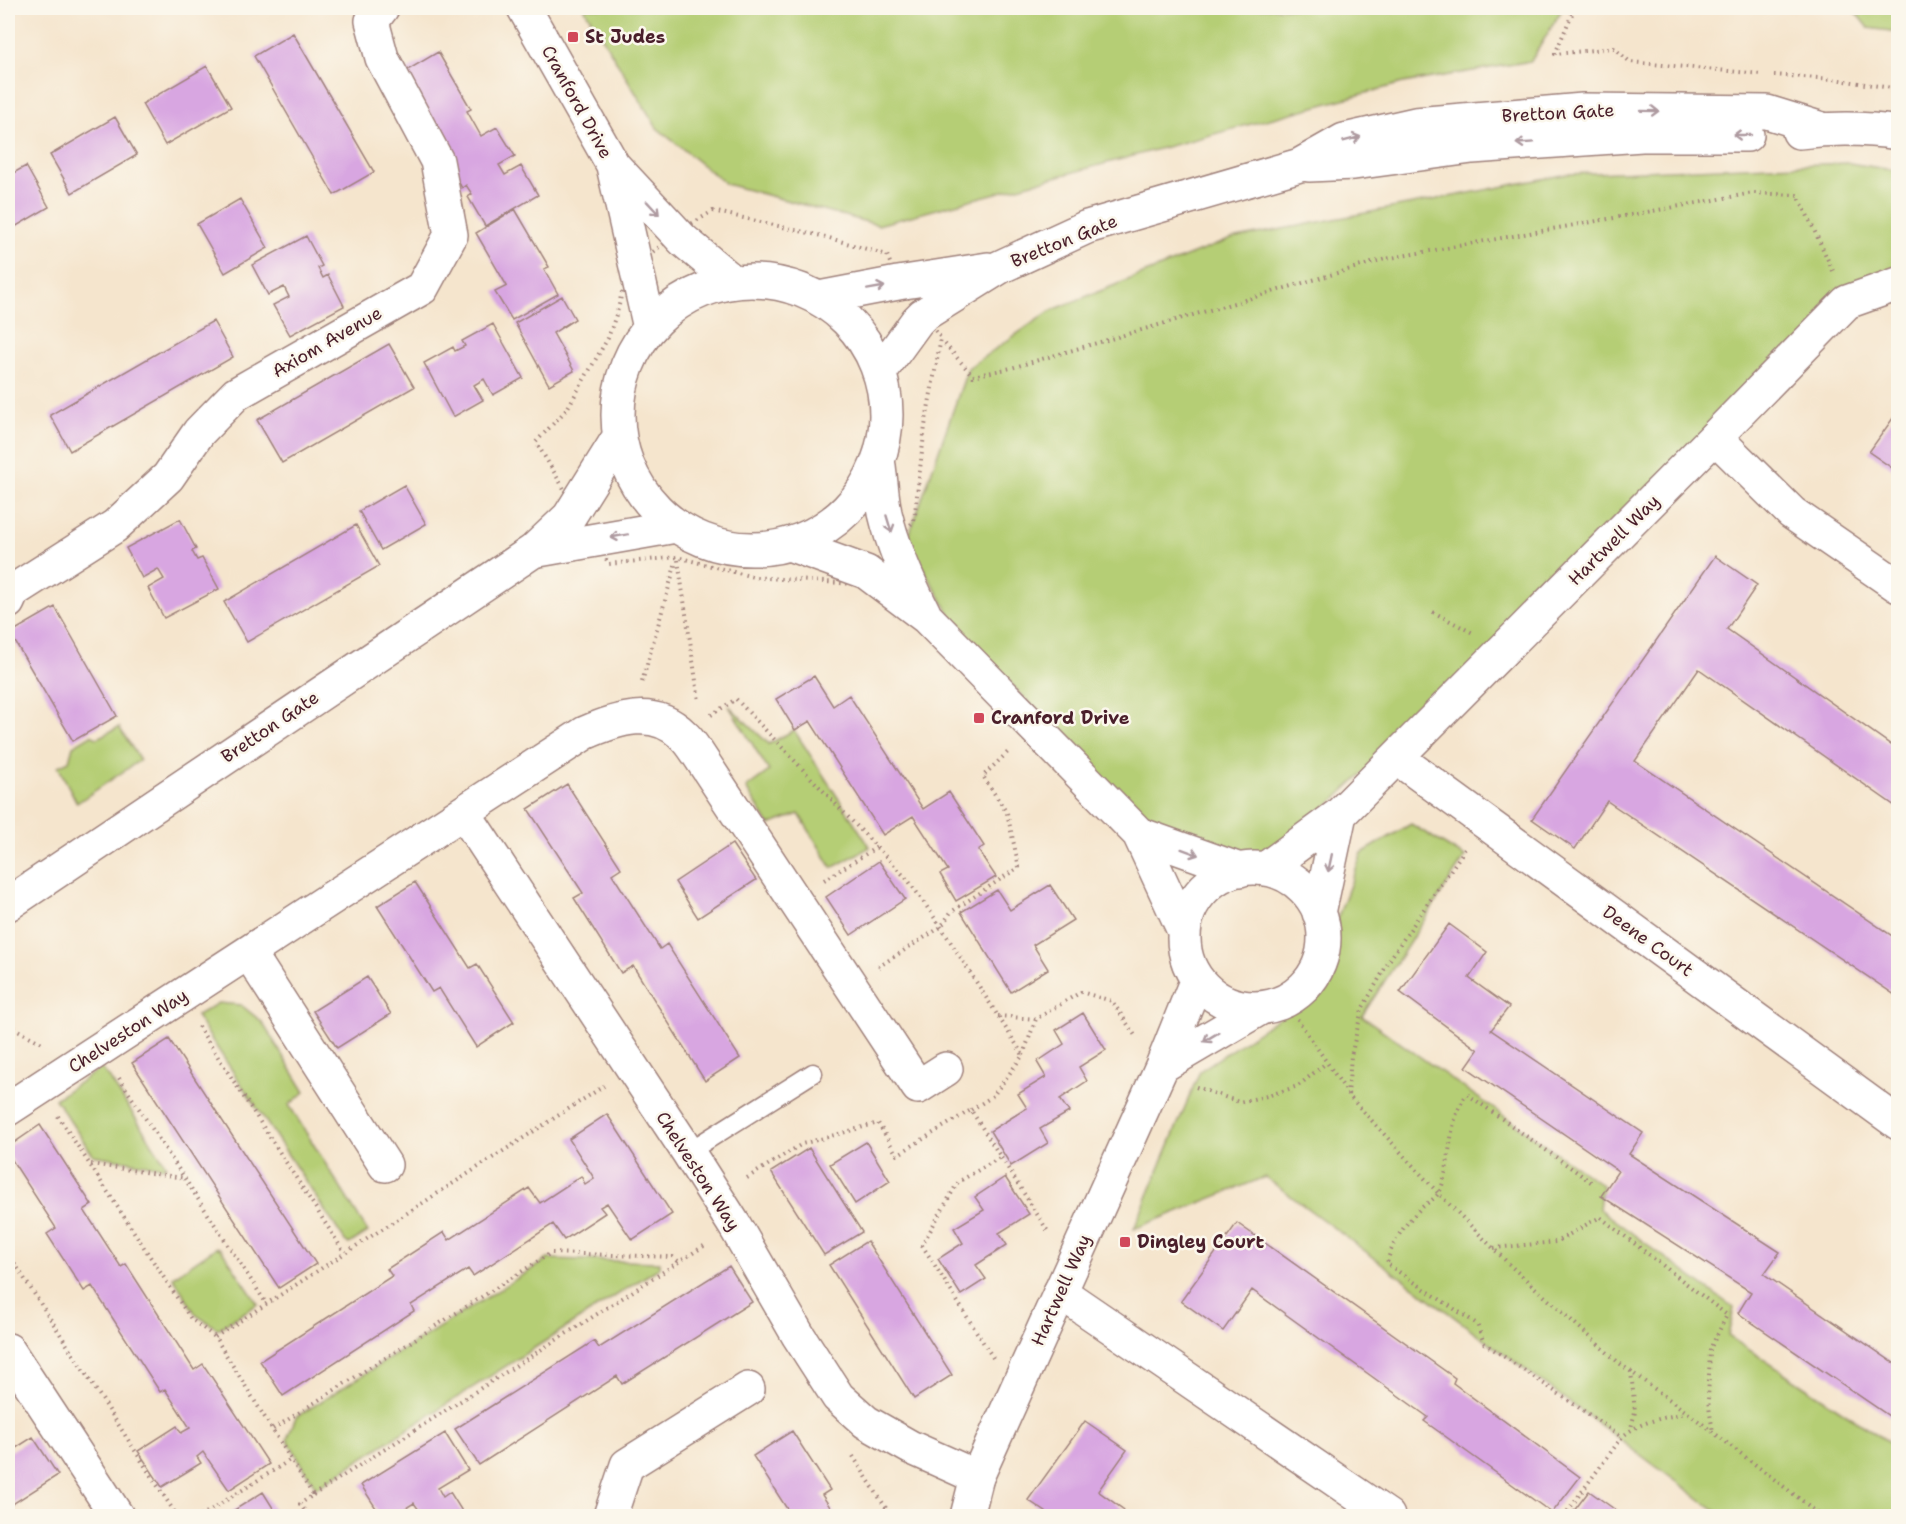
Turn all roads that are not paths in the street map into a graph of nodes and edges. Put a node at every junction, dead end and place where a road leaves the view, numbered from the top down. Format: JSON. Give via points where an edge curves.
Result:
{"nodes":[{"id":1,"x":382,"y":8,"type":"edge"},
{"id":2,"x":524,"y":8,"type":"edge"},
{"id":3,"x":1899,"y":133,"type":"edge"},
{"id":4,"x":612,"y":165,"type":"junction"},
{"id":5,"x":1000,"y":267,"type":"junction"},
{"id":6,"x":732,"y":281,"type":"junction"},
{"id":7,"x":1899,"y":284,"type":"edge"},
{"id":8,"x":819,"y":298,"type":"junction"},
{"id":9,"x":650,"y":328,"type":"junction"},
{"id":10,"x":880,"y":372,"type":"junction"},
{"id":11,"x":620,"y":437,"type":"junction"},
{"id":12,"x":1715,"y":437,"type":"junction"},
{"id":13,"x":879,"y":466,"type":"junction"},
{"id":14,"x":677,"y":541,"type":"junction"},
{"id":15,"x":789,"y":544,"type":"junction"},
{"id":16,"x":533,"y":551,"type":"junction"},
{"id":17,"x":1899,"y":586,"type":"edge"},
{"id":18,"x":8,"y":602,"type":"edge"},
{"id":19,"x":926,"y":617,"type":"junction"},
{"id":20,"x":1397,"y":758,"type":"junction"},
{"id":21,"x":464,"y":813,"type":"junction"},
{"id":22,"x":1340,"y":814,"type":"junction"},
{"id":23,"x":1139,"y":834,"type":"junction"},
{"id":24,"x":1252,"y":870,"type":"junction"},
{"id":25,"x":8,"y":904,"type":"edge"},
{"id":26,"x":1319,"y":913,"type":"junction"},
{"id":27,"x":1184,"y":931,"type":"junction"},
{"id":28,"x":249,"y":953,"type":"junction"},
{"id":29,"x":1197,"y":979,"type":"junction"},
{"id":30,"x":1272,"y":1005,"type":"junction"},
{"id":31,"x":946,"y":1069,"type":"dead end"},
{"id":32,"x":1160,"y":1069,"type":"junction"},
{"id":33,"x":813,"y":1073,"type":"dead end"},
{"id":34,"x":8,"y":1109,"type":"edge"},
{"id":35,"x":1899,"y":1123,"type":"edge"},
{"id":36,"x":688,"y":1152,"type":"junction"},
{"id":37,"x":385,"y":1165,"type":"dead end"},
{"id":38,"x":1060,"y":1292,"type":"junction"},
{"id":39,"x":8,"y":1350,"type":"edge"},
{"id":40,"x":748,"y":1389,"type":"dead end"},
{"id":41,"x":977,"y":1477,"type":"junction"},
{"id":42,"x":117,"y":1516,"type":"edge"},
{"id":43,"x":610,"y":1516,"type":"edge"},
{"id":44,"x":967,"y":1516,"type":"edge"},
{"id":45,"x":1388,"y":1516,"type":"edge"}],
"edges":[{"from":1,"to":18,"type":"street","name":"Axiom Avenue","via":[[372,21],[382,58],[437,161],[451,235],[422,288],[236,394],[199,432],[168,477],[115,526],[13,591]]},
{"from":2,"to":4,"type":"street","name":"Cranford Drive"},
{"from":3,"to":5,"type":"street","name":"Bretton Gate","via":[[1822,129],[1767,112],[1583,110],[1415,124],[1344,141],[1300,165],[1087,227]]},
{"from":4,"to":6,"type":"street","name":"Cranford Drive","one_way":true,"via":[[683,240]]},
{"from":4,"to":9,"type":"street","name":"Cranford Drive"},
{"from":8,"to":5,"type":"street","name":"Bretton Gate","one_way":true},
{"from":5,"to":10,"type":"street","name":"Bretton Gate","via":[[923,315]]},
{"from":6,"to":8,"type":"street","via":[[766,280]]},
{"from":6,"to":9,"type":"street","via":[[701,290],[673,306]]},
{"from":7,"to":12,"type":"street","name":"Hartwell Way","via":[[1847,302]]},
{"from":8,"to":10,"type":"street","via":[[860,334]]},
{"from":9,"to":11,"type":"street","via":[[629,361],[618,399]]},
{"from":10,"to":13,"type":"street","via":[[887,411]]},
{"from":11,"to":14,"type":"street","via":[[630,472]]},
{"from":11,"to":16,"type":"street","name":"Bretton Gate","via":[[569,517]]},
{"from":12,"to":17,"type":"street","via":[[1792,513]]},
{"from":12,"to":20,"type":"street","name":"Hartwell Way"},
{"from":13,"to":15,"type":"street","via":[[865,491],[846,511],[819,531]]},
{"from":13,"to":19,"type":"street","one_way":true,"via":[[885,512],[894,541]]},
{"from":14,"to":15,"type":"street","via":[[750,549]]},
{"from":14,"to":16,"type":"street","name":"Bretton Gate","one_way":true},
{"from":15,"to":19,"type":"street","via":[[866,572]]},
{"from":16,"to":25,"type":"street","name":"Bretton Gate"},
{"from":19,"to":23,"type":"street"},
{"from":20,"to":22,"type":"street","name":"Hartwell Way"},
{"from":20,"to":35,"type":"street","name":"Deene Court"},
{"from":21,"to":28,"type":"street","name":"Chelveston Way"},
{"from":21,"to":31,"type":"street","name":"Chelveston Way","via":[[585,733],[610,722],[632,717],[656,718],[692,727],[699,754],[918,1087]]},
{"from":21,"to":36,"type":"street","name":"Chelveston Way"},
{"from":22,"to":24,"type":"street","name":"Hartwell Way"},
{"from":22,"to":26,"type":"street","one_way":true},
{"from":23,"to":24,"type":"street","one_way":true},
{"from":23,"to":27,"type":"street"},
{"from":24,"to":26,"type":"street","via":[[1288,877],[1307,892]]},
{"from":24,"to":27,"type":"street","via":[[1219,878],[1202,892],[1190,910]]},
{"from":26,"to":30,"type":"street","via":[[1324,933],[1323,954],[1315,973],[1302,989]]},
{"from":27,"to":29,"type":"street","via":[[1189,964]]},
{"from":28,"to":34,"type":"street","name":"Chelveston Way"},
{"from":28,"to":37,"type":"street"},
{"from":29,"to":30,"type":"street","via":[[1214,996],[1236,1006]]},
{"from":29,"to":32,"type":"street","name":"Hartwell Way"},
{"from":30,"to":32,"type":"street","one_way":true},
{"from":32,"to":38,"type":"street","name":"Hartwell Way"},
{"from":33,"to":36,"type":"lane"},
{"from":36,"to":41,"type":"street","name":"Chelveston Way","via":[[838,1397],[866,1422]]},
{"from":38,"to":41,"type":"street","name":"Hartwell Way"},
{"from":38,"to":45,"type":"street"},
{"from":39,"to":42,"type":"street"},
{"from":40,"to":43,"type":"street","via":[[627,1465]]},
{"from":41,"to":44,"type":"street","name":"Hartwell Way"}]}
